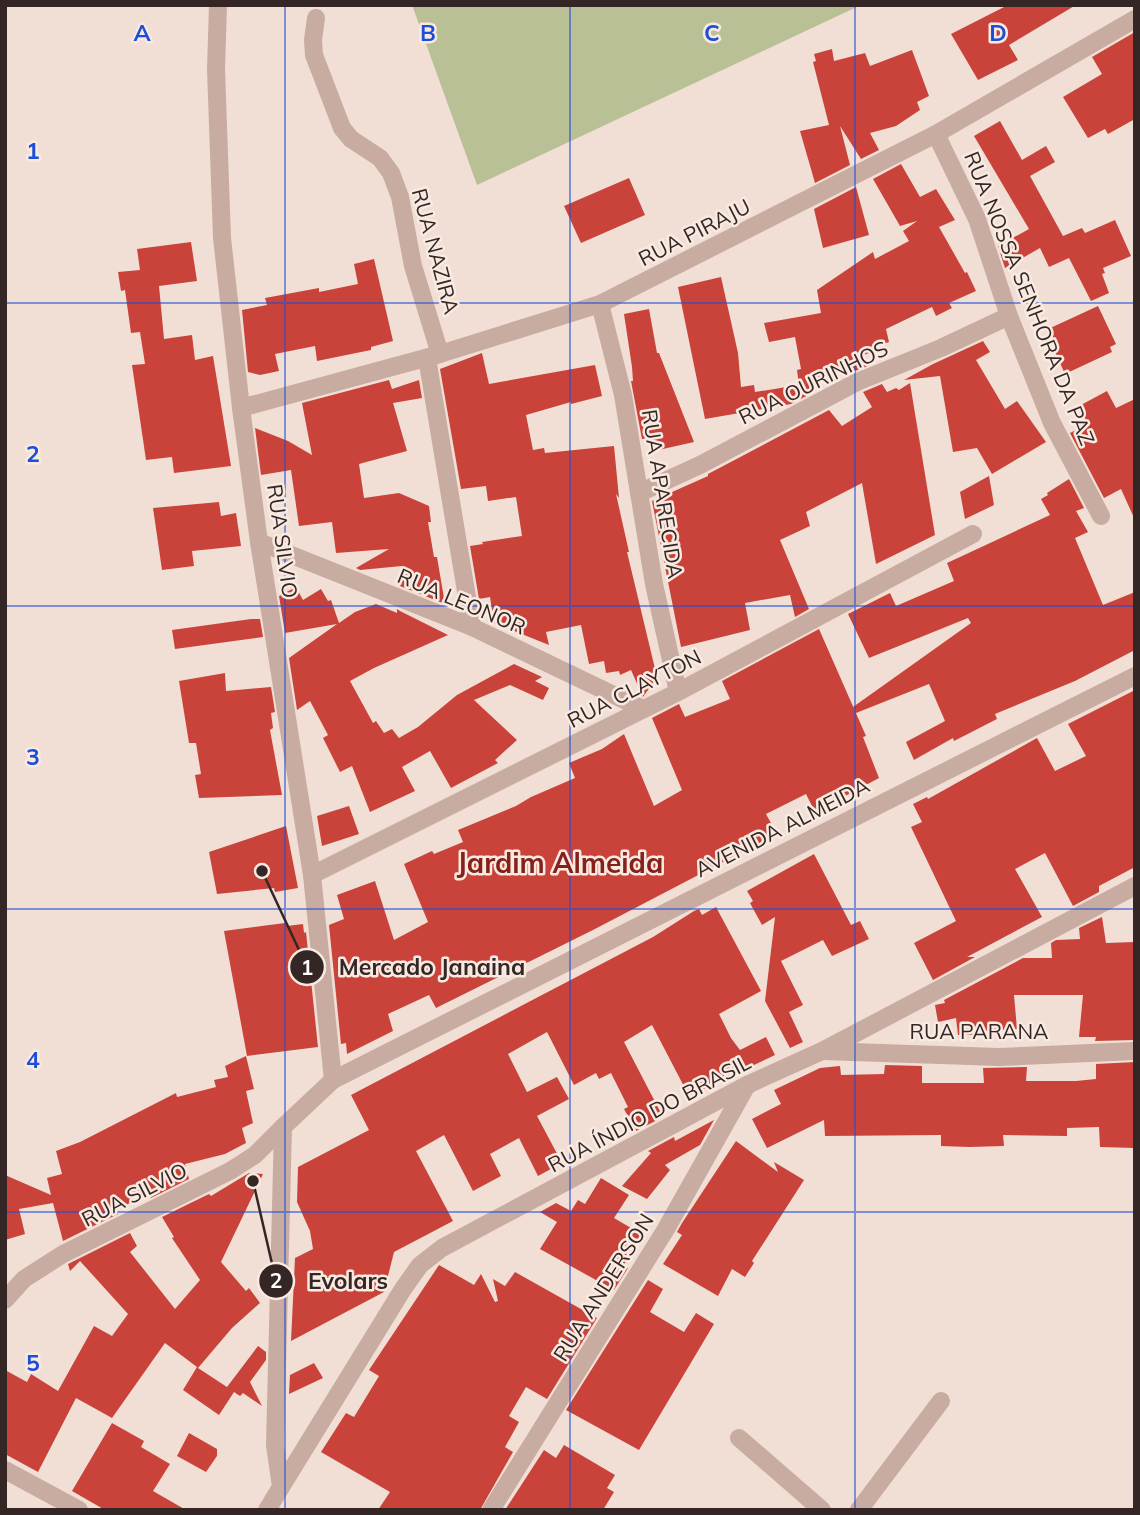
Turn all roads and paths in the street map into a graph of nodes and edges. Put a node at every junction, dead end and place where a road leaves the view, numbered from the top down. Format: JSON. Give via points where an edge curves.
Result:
{"nodes":[{"id":1,"x":218,"y":5,"type":"edge"},
{"id":2,"x":316,"y":18,"type":"dead end"},
{"id":3,"x":1135,"y":19,"type":"edge"},
{"id":4,"x":936,"y":134,"type":"junction"},
{"id":5,"x":600,"y":304,"type":"junction"},
{"id":6,"x":1009,"y":316,"type":"junction"},
{"id":7,"x":433,"y":356,"type":"junction"},
{"id":8,"x":241,"y":408,"type":"junction"},
{"id":9,"x":639,"y":493,"type":"junction"},
{"id":10,"x":1101,"y":516,"type":"dead end"},
{"id":11,"x":972,"y":534,"type":"dead end"},
{"id":12,"x":260,"y":542,"type":"junction"},
{"id":13,"x":472,"y":627,"type":"junction"},
{"id":14,"x":1135,"y":676,"type":"edge"},
{"id":15,"x":678,"y":692,"type":"junction"},
{"id":16,"x":643,"y":709,"type":"junction"},
{"id":17,"x":312,"y":875,"type":"junction"},
{"id":18,"x":1135,"y":886,"type":"edge"},
{"id":19,"x":822,"y":1051,"type":"junction"},
{"id":20,"x":1135,"y":1051,"type":"edge"},
{"id":21,"x":333,"y":1080,"type":"junction"},
{"id":22,"x":747,"y":1086,"type":"junction"},
{"id":23,"x":284,"y":1127,"type":"junction"},
{"id":24,"x":5,"y":1300,"type":"edge"},
{"id":25,"x":941,"y":1401,"type":"dead end"},
{"id":26,"x":739,"y":1438,"type":"dead end"},
{"id":27,"x":5,"y":1470,"type":"edge"},
{"id":28,"x":281,"y":1488,"type":"junction"},
{"id":29,"x":79,"y":1510,"type":"edge"},
{"id":30,"x":267,"y":1510,"type":"edge"},
{"id":31,"x":491,"y":1510,"type":"edge"},
{"id":32,"x":822,"y":1510,"type":"edge"},
{"id":33,"x":859,"y":1510,"type":"edge"}],
"edges":[{"from":1,"to":8,"type":"street","name":"RUA SILVIO","via":[[222,238]]},
{"from":2,"to":7,"type":"street","name":"RUA NAZIRA","via":[[314,55],[342,128],[380,159],[400,197]]},
{"from":3,"to":4,"type":"street","name":"RUA PIRAJU"},
{"from":4,"to":5,"type":"street","name":"RUA PIRAJU"},
{"from":4,"to":6,"type":"street","name":"RUA NOSSA SENHORA DA PAZ","via":[[977,219]]},
{"from":5,"to":7,"type":"street","name":"RUA PIRAJU"},
{"from":5,"to":9,"type":"street","name":"RUA APARECIDA","via":[[623,395]]},
{"from":6,"to":9,"type":"street","name":"RUA OURINHOS","via":[[857,382]]},
{"from":6,"to":10,"type":"street","name":"RUA NOSSA SENHORA DA PAZ","via":[[1052,423]]},
{"from":7,"to":8,"type":"street","name":"RUA PIRAJU"},
{"from":7,"to":13,"type":"street","name":"RUA NAZIRA"},
{"from":8,"to":12,"type":"street","name":"RUA SILVIO"},
{"from":9,"to":15,"type":"street","name":"RUA APARECIDA"},
{"from":11,"to":15,"type":"street","name":"RUA CLAYTON"},
{"from":12,"to":13,"type":"street","name":"RUA LEONOR"},
{"from":12,"to":17,"type":"street","name":"RUA SILVIO"},
{"from":13,"to":16,"type":"street","name":"RUA LEONOR"},
{"from":14,"to":21,"type":"street","name":"AVENIDA ALMEIDA"},
{"from":15,"to":16,"type":"street","name":"RUA CLAYTON"},
{"from":16,"to":17,"type":"street","name":"RUA CLAYTON"},
{"from":17,"to":21,"type":"street","name":"RUA SILVIO"},
{"from":18,"to":19,"type":"street","name":"RUA ÍNDIO DO BRASIL"},
{"from":19,"to":20,"type":"street","name":"RUA PARANA","via":[[999,1057]]},
{"from":19,"to":22,"type":"street","name":"RUA ÍNDIO DO BRASIL"},
{"from":21,"to":23,"type":"street","name":"AVENIDA ALMEIDA"},
{"from":22,"to":28,"type":"street","name":"RUA ÍNDIO DO BRASIL","via":[[442,1248],[420,1265]]},
{"from":22,"to":31,"type":"street","name":"RUA ANDERSON","via":[[666,1229]]},
{"from":23,"to":24,"type":"street","name":"RUA SILVIO","via":[[230,1171],[63,1254],[24,1279]]},
{"from":23,"to":28,"type":"street","via":[[275,1445]]},
{"from":25,"to":33,"type":"street"},
{"from":26,"to":32,"type":"street"},
{"from":27,"to":29,"type":"street"},
{"from":28,"to":30,"type":"street"}]}
